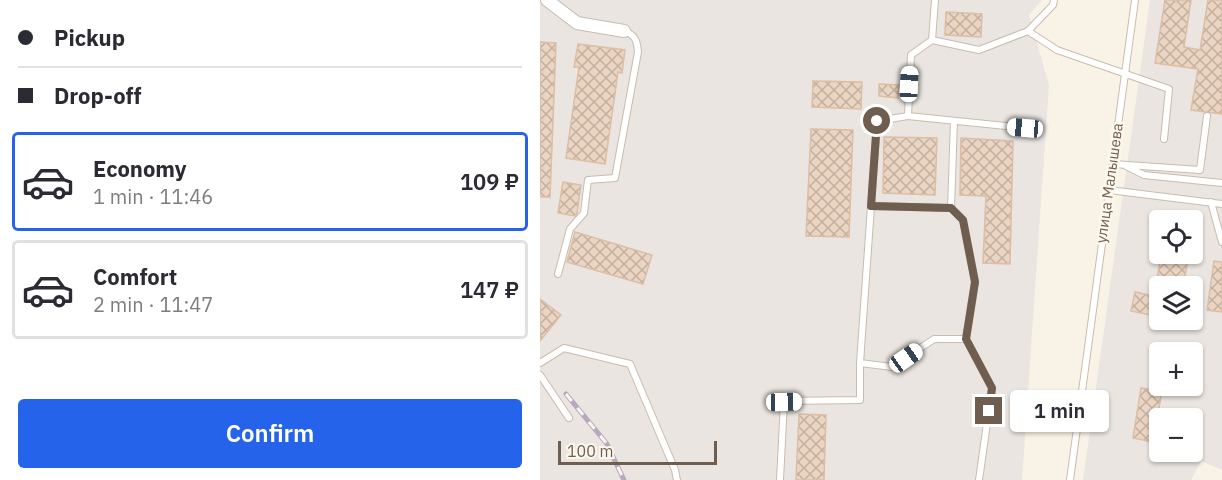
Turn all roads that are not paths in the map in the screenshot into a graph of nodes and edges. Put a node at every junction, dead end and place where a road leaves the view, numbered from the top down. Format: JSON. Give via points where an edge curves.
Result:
{"nodes":[{"id":1,"x":548,"y":0,"type":"edge"},
{"id":2,"x":935,"y":0,"type":"edge"},
{"id":3,"x":1054,"y":0,"type":"edge"},
{"id":4,"x":1135,"y":0,"type":"edge"},
{"id":5,"x":624,"y":31,"type":"joint"},
{"id":6,"x":1028,"y":31,"type":"junction"},
{"id":7,"x":932,"y":40,"type":"junction"},
{"id":8,"x":1124,"y":72,"type":"junction"},
{"id":9,"x":908,"y":116,"type":"junction"},
{"id":10,"x":1207,"y":116,"type":"dead end"},
{"id":11,"x":954,"y":121,"type":"junction"},
{"id":12,"x":1025,"y":128,"type":"dead end"},
{"id":13,"x":1164,"y":139,"type":"dead end"},
{"id":14,"x":1113,"y":164,"type":"junction"},
{"id":15,"x":1122,"y":164,"type":"junction"},
{"id":16,"x":1222,"y":183,"type":"edge"},
{"id":17,"x":1109,"y":190,"type":"junction"},
{"id":18,"x":1211,"y":202,"type":"junction"},
{"id":19,"x":1222,"y":204,"type":"edge"},
{"id":20,"x":871,"y":206,"type":"junction"},
{"id":21,"x":951,"y":208,"type":"junction"},
{"id":22,"x":1222,"y":242,"type":"edge"},
{"id":23,"x":558,"y":274,"type":"dead end"},
{"id":24,"x":966,"y":339,"type":"junction"},
{"id":25,"x":540,"y":363,"type":"edge"},
{"id":26,"x":860,"y":363,"type":"junction"},
{"id":27,"x":540,"y":375,"type":"edge"},
{"id":28,"x":569,"y":418,"type":"dead end"},
{"id":29,"x":677,"y":480,"type":"edge"},
{"id":30,"x":780,"y":480,"type":"edge"},
{"id":31,"x":979,"y":480,"type":"edge"},
{"id":32,"x":1070,"y":480,"type":"edge"}],
"edges":[{"from":1,"to":5,"type":"street","via":[[577,23]]},
{"from":2,"to":7,"type":"lane"},
{"from":3,"to":6,"type":"lane"},
{"from":4,"to":8,"type":"lane","name":"улица Малышева"},
{"from":5,"to":23,"type":"lane","via":[[637,40],[638,52],[615,178],[588,180],[584,213],[570,229]]},
{"from":6,"to":7,"type":"lane","via":[[979,50]]},
{"from":6,"to":8,"type":"lane","via":[[1057,50]]},
{"from":7,"to":9,"type":"lane","via":[[911,55]]},
{"from":8,"to":13,"type":"lane","via":[[1169,89]]},
{"from":8,"to":14,"type":"lane","name":"улица Малышева"},
{"from":9,"to":11,"type":"lane"},
{"from":9,"to":20,"type":"lane","via":[[877,121]]},
{"from":10,"to":15,"type":"lane","via":[[1200,170]]},
{"from":11,"to":12,"type":"lane"},
{"from":11,"to":21,"type":"lane"},
{"from":14,"to":15,"type":"lane"},
{"from":14,"to":17,"type":"lane","name":"улица Малышева"},
{"from":15,"to":16,"type":"lane","via":[[1144,175]]},
{"from":17,"to":18,"type":"lane"},
{"from":17,"to":32,"type":"lane","name":"улица Малышева"},
{"from":18,"to":19,"type":"lane"},
{"from":18,"to":22,"type":"lane"},
{"from":20,"to":21,"type":"lane"},
{"from":20,"to":26,"type":"lane"},
{"from":21,"to":24,"type":"lane","via":[[963,220],[975,282]]},
{"from":24,"to":26,"type":"lane","via":[[934,339],[892,368]]},
{"from":24,"to":31,"type":"lane","via":[[992,388]]},
{"from":25,"to":29,"type":"lane","via":[[564,348],[630,364]]},
{"from":26,"to":30,"type":"lane","via":[[860,400],[784,402]]},
{"from":27,"to":28,"type":"lane"}]}
